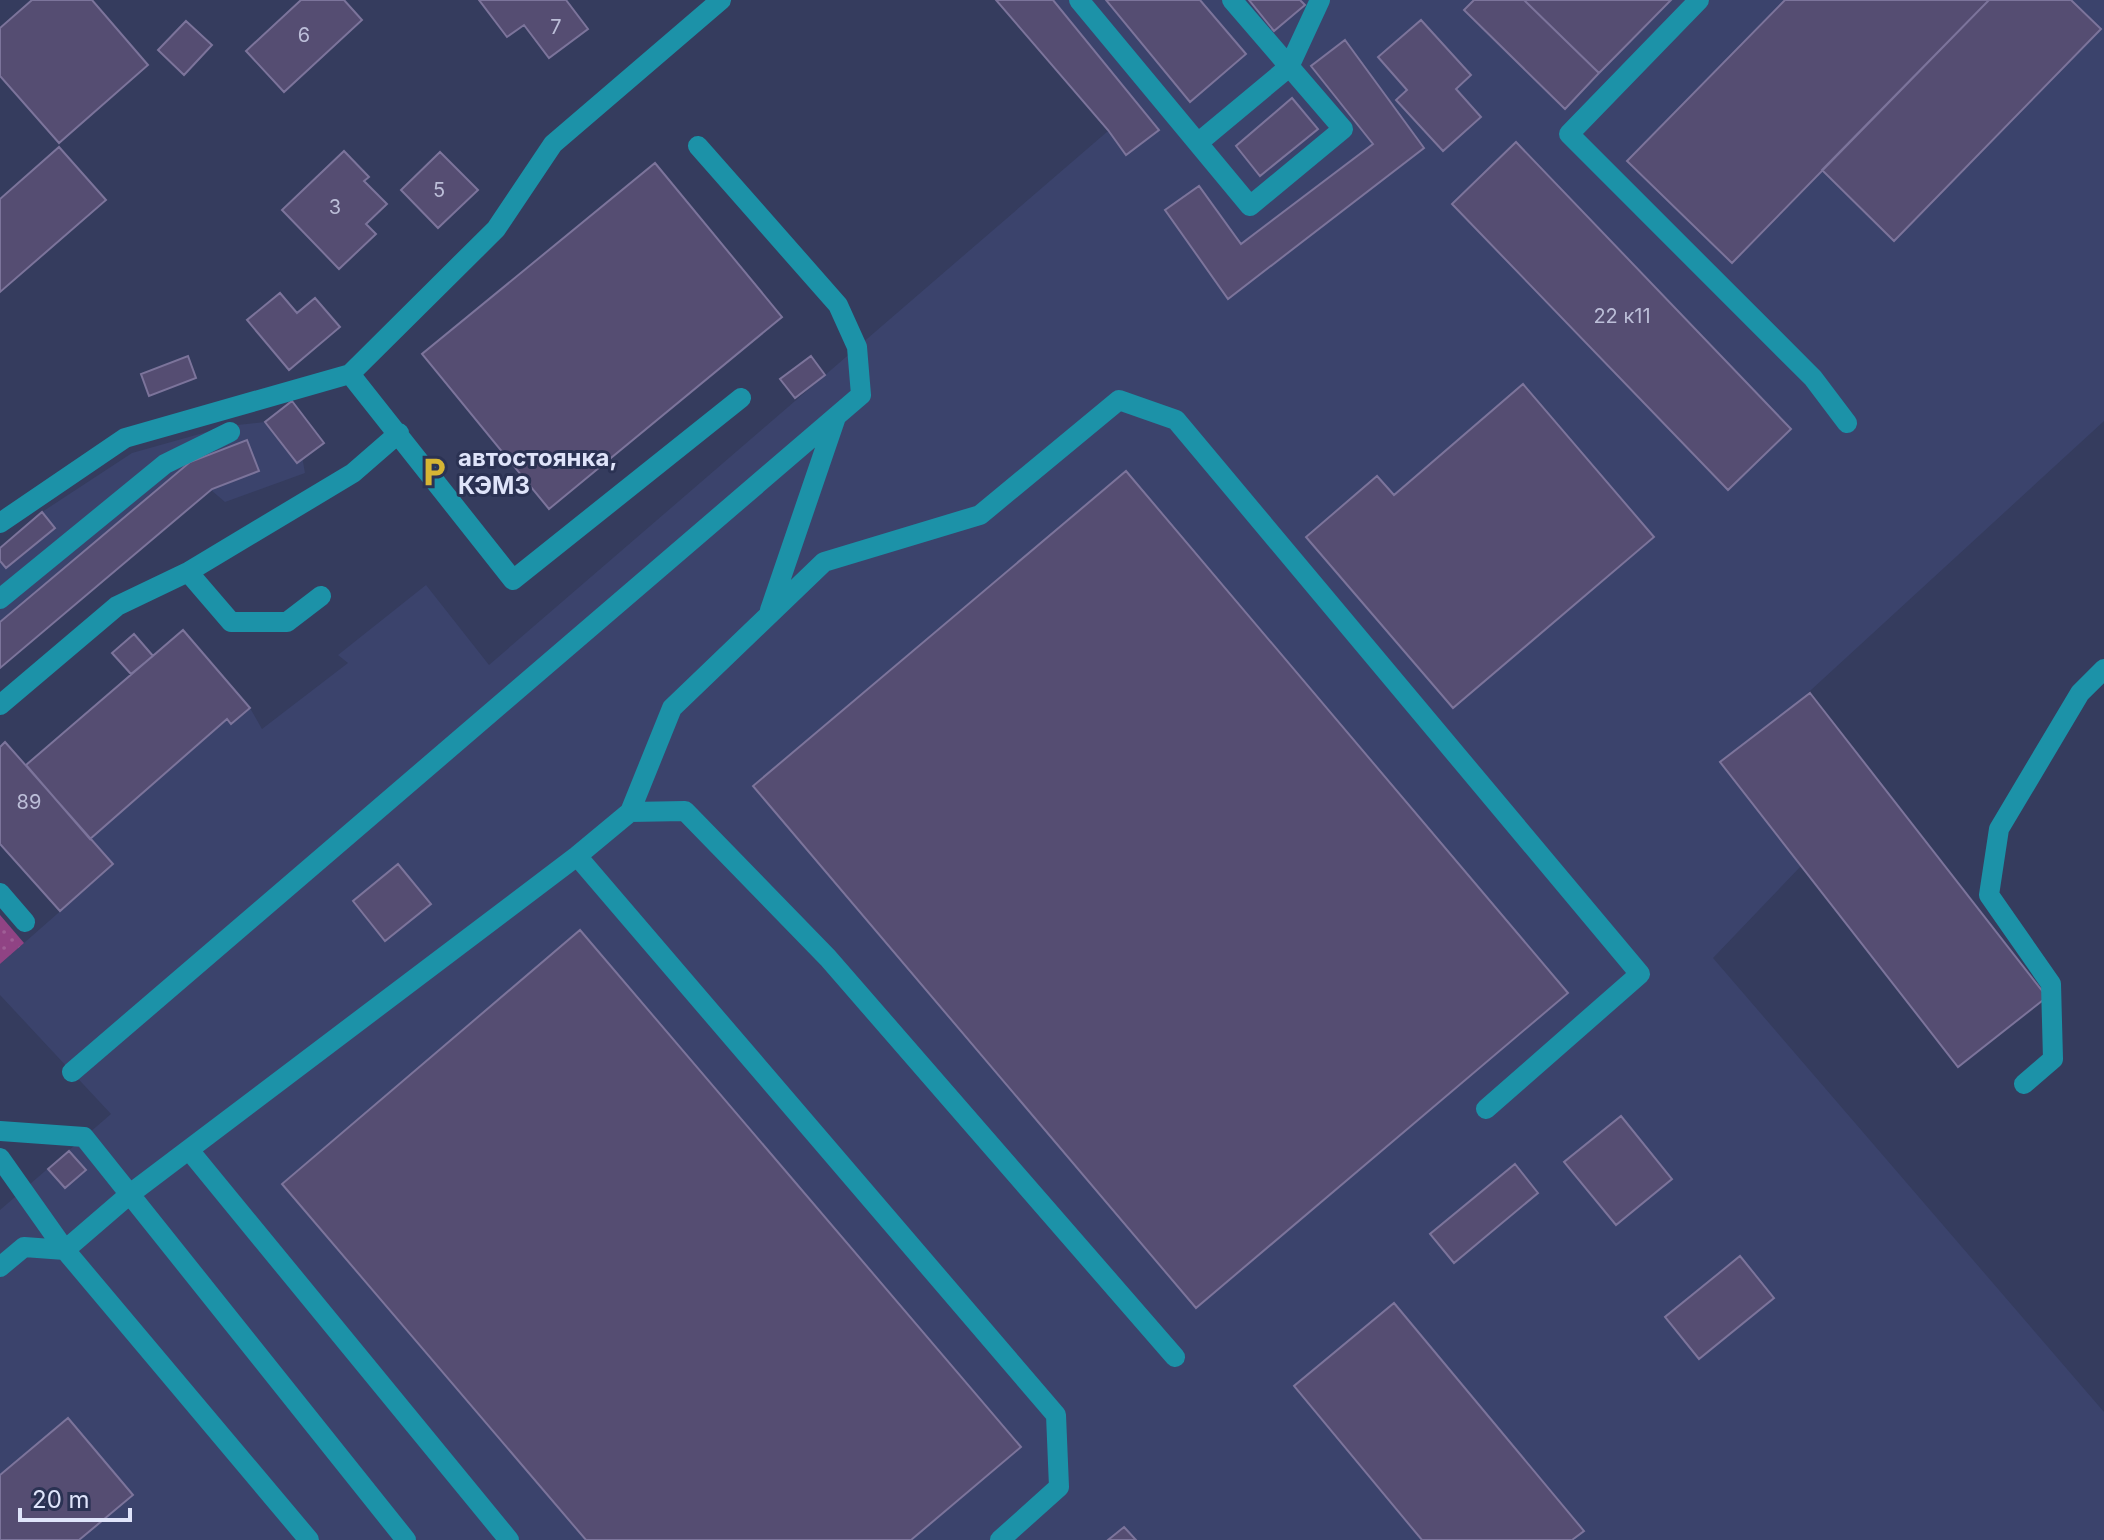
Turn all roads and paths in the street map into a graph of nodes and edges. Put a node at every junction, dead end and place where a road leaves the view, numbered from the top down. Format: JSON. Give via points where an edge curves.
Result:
{"nodes":[{"id":1,"x":721,"y":0,"type":"edge"},
{"id":2,"x":1079,"y":0,"type":"edge"},
{"id":3,"x":1232,"y":0,"type":"edge"},
{"id":4,"x":1320,"y":0,"type":"edge"},
{"id":5,"x":1699,"y":0,"type":"edge"},
{"id":6,"x":1289,"y":67,"type":"junction"},
{"id":7,"x":1199,"y":142,"type":"junction"},
{"id":8,"x":698,"y":146,"type":"dead end"},
{"id":9,"x":350,"y":374,"type":"junction"},
{"id":10,"x":741,"y":398,"type":"dead end"},
{"id":11,"x":836,"y":417,"type":"junction"},
{"id":12,"x":1847,"y":423,"type":"dead end"},
{"id":13,"x":230,"y":432,"type":"dead end"},
{"id":14,"x":399,"y":433,"type":"junction"},
{"id":15,"x":0,"y":523,"type":"edge"},
{"id":16,"x":188,"y":572,"type":"junction"},
{"id":17,"x":321,"y":596,"type":"dead end"},
{"id":18,"x":0,"y":599,"type":"edge"},
{"id":19,"x":768,"y":616,"type":"junction"},
{"id":20,"x":2104,"y":669,"type":"edge"},
{"id":21,"x":0,"y":705,"type":"edge"},
{"id":22,"x":630,"y":812,"type":"junction"},
{"id":23,"x":577,"y":856,"type":"junction"},
{"id":24,"x":0,"y":893,"type":"edge"},
{"id":25,"x":25,"y":922,"type":"dead end"},
{"id":26,"x":72,"y":1072,"type":"dead end"},
{"id":27,"x":2024,"y":1084,"type":"dead end"},
{"id":28,"x":1486,"y":1109,"type":"dead end"},
{"id":29,"x":0,"y":1131,"type":"edge"},
{"id":30,"x":189,"y":1150,"type":"junction"},
{"id":31,"x":0,"y":1158,"type":"edge"},
{"id":32,"x":130,"y":1194,"type":"junction"},
{"id":33,"x":65,"y":1250,"type":"junction"},
{"id":34,"x":0,"y":1267,"type":"edge"},
{"id":35,"x":1175,"y":1357,"type":"dead end"},
{"id":36,"x":309,"y":1540,"type":"edge"},
{"id":37,"x":406,"y":1540,"type":"edge"},
{"id":38,"x":509,"y":1540,"type":"edge"},
{"id":39,"x":1000,"y":1540,"type":"edge"}],
"edges":[{"from":1,"to":9,"type":"street","via":[[553,144],[496,229]]},
{"from":2,"to":7,"type":"street"},
{"from":3,"to":6,"type":"street"},
{"from":4,"to":6,"type":"street"},
{"from":5,"to":12,"type":"street","via":[[1569,134],[1813,378]]},
{"from":6,"to":7,"type":"street"},
{"from":6,"to":7,"type":"street","via":[[1343,129],[1262,197],[1250,206]]},
{"from":8,"to":11,"type":"street","via":[[838,305],[857,347],[861,395]]},
{"from":9,"to":14,"type":"street"},
{"from":9,"to":15,"type":"street","via":[[125,438]]},
{"from":10,"to":14,"type":"street","via":[[513,580]]},
{"from":11,"to":19,"type":"street"},
{"from":11,"to":26,"type":"street"},
{"from":13,"to":18,"type":"street","via":[[165,464]]},
{"from":14,"to":16,"type":"street","via":[[353,473]]},
{"from":16,"to":17,"type":"street","via":[[231,622],[287,622]]},
{"from":16,"to":21,"type":"street","via":[[117,606]]},
{"from":19,"to":22,"type":"street","via":[[672,708]]},
{"from":19,"to":28,"type":"street","via":[[824,562],[980,515],[1119,400],[1176,420],[1640,974]]},
{"from":20,"to":27,"type":"street","via":[[2080,693],[1999,829],[1989,895],[2051,984],[2053,1059]]},
{"from":22,"to":23,"type":"street"},
{"from":22,"to":35,"type":"street","via":[[685,811],[828,958]]},
{"from":23,"to":30,"type":"street"},
{"from":23,"to":39,"type":"street","via":[[1056,1415],[1059,1487]]},
{"from":24,"to":25,"type":"street"},
{"from":29,"to":32,"type":"street","via":[[84,1137]]},
{"from":30,"to":32,"type":"street"},
{"from":30,"to":38,"type":"street"},
{"from":31,"to":33,"type":"street"},
{"from":32,"to":33,"type":"street"},
{"from":32,"to":37,"type":"street"},
{"from":33,"to":34,"type":"street","via":[[24,1247]]},
{"from":33,"to":36,"type":"street"}]}
